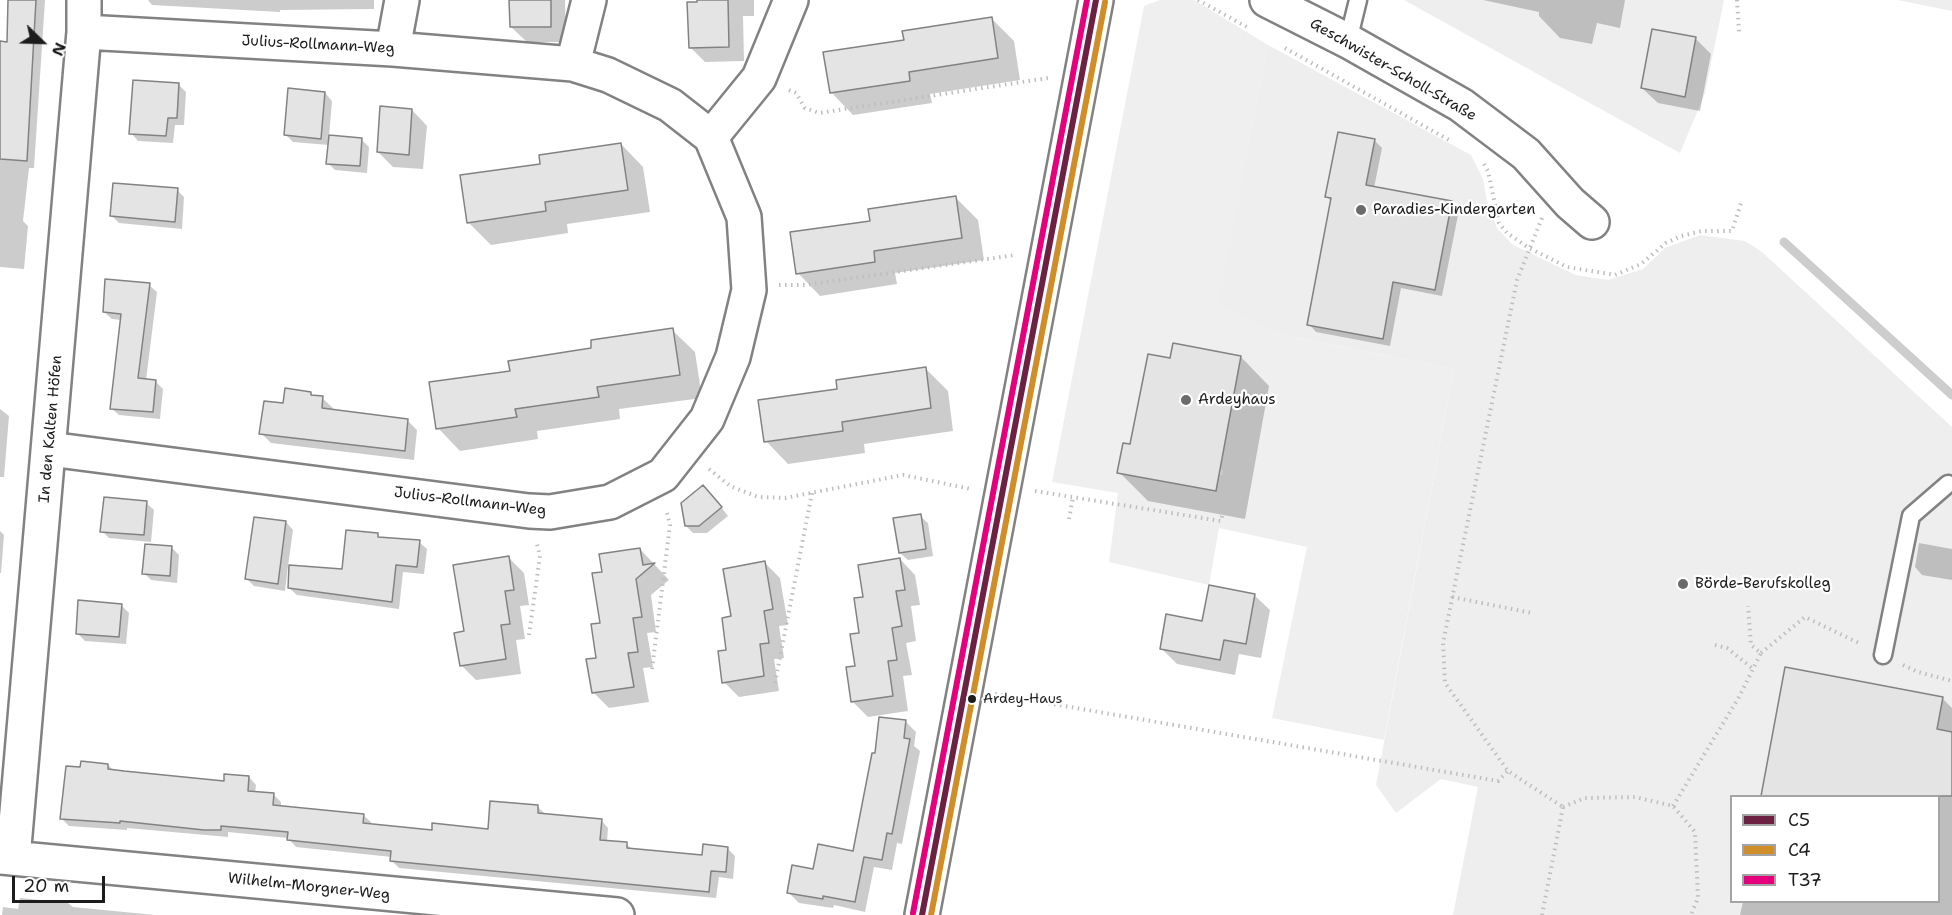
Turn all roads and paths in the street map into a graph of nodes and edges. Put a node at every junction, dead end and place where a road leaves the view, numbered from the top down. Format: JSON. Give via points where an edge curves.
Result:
{"nodes":[{"id":1,"x":402,"y":0,"type":"edge"},
{"id":2,"x":589,"y":0,"type":"edge"},
{"id":3,"x":791,"y":0,"type":"edge"},
{"id":4,"x":1096,"y":0,"type":"edge"},
{"id":5,"x":1198,"y":0,"type":"edge"},
{"id":6,"x":1267,"y":0,"type":"edge"},
{"id":7,"x":1358,"y":0,"type":"edge"},
{"id":8,"x":1737,"y":0,"type":"edge"},
{"id":9,"x":84,"y":16,"type":"edge"},
{"id":10,"x":1250,"y":29,"type":"dead end"},
{"id":11,"x":1739,"y":32,"type":"dead end"},
{"id":12,"x":1348,"y":41,"type":"junction"},
{"id":13,"x":1281,"y":46,"type":"dead end"},
{"id":14,"x":393,"y":49,"type":"junction"},
{"id":15,"x":573,"y":64,"type":"junction"},
{"id":16,"x":759,"y":78,"type":"junction"},
{"id":17,"x":1082,"y":82,"type":"junction"},
{"id":18,"x":711,"y":137,"type":"junction"},
{"id":19,"x":1458,"y":144,"type":"dead end"},
{"id":20,"x":1479,"y":156,"type":"dead end"},
{"id":21,"x":1556,"y":188,"type":"junction"},
{"id":22,"x":1742,"y":200,"type":"dead end"},
{"id":23,"x":1592,"y":222,"type":"dead end"},
{"id":24,"x":1529,"y":248,"type":"junction"},
{"id":25,"x":1049,"y":253,"type":"junction"},
{"id":26,"x":749,"y":285,"type":"junction"},
{"id":27,"x":684,"y":448,"type":"junction"},
{"id":28,"x":49,"y":449,"type":"junction"},
{"id":29,"x":1222,"y":458,"type":"dead end"},
{"id":30,"x":658,"y":477,"type":"junction"},
{"id":31,"x":1948,"y":484,"type":"dead end"},
{"id":32,"x":1003,"y":490,"type":"junction"},
{"id":33,"x":812,"y":493,"type":"junction"},
{"id":34,"x":1073,"y":497,"type":"junction"},
{"id":35,"x":529,"y":511,"type":"junction"},
{"id":36,"x":1069,"y":519,"type":"dead end"},
{"id":37,"x":1452,"y":597,"type":"junction"},
{"id":38,"x":1748,"y":606,"type":"dead end"},
{"id":39,"x":1532,"y":613,"type":"dead end"},
{"id":40,"x":530,"y":635,"type":"dead end"},
{"id":41,"x":1715,"y":645,"type":"dead end"},
{"id":42,"x":1761,"y":653,"type":"junction"},
{"id":43,"x":1883,"y":656,"type":"junction"},
{"id":44,"x":1752,"y":668,"type":"junction"},
{"id":45,"x":652,"y":669,"type":"dead end"},
{"id":46,"x":1952,"y":681,"type":"edge"},
{"id":47,"x":775,"y":683,"type":"dead end"},
{"id":48,"x":964,"y":690,"type":"junction"},
{"id":49,"x":1508,"y":771,"type":"junction"},
{"id":50,"x":1673,"y":806,"type":"junction"},
{"id":51,"x":1563,"y":807,"type":"junction"},
{"id":52,"x":7,"y":857,"type":"edge"},
{"id":53,"x":357,"y":903,"type":"edge"},
{"id":54,"x":617,"y":915,"type":"edge"},
{"id":55,"x":922,"y":915,"type":"edge"},
{"id":56,"x":1542,"y":915,"type":"edge"},
{"id":57,"x":1691,"y":915,"type":"edge"}],
"edges":[{"from":1,"to":14,"type":"street"},
{"from":2,"to":15,"type":"street"},
{"from":3,"to":16,"type":"street"},
{"from":4,"to":17,"type":"street"},
{"from":5,"to":10,"type":"path"},
{"from":6,"to":12,"type":"street","name":"Geschwister-Scholl-Straße"},
{"from":7,"to":12,"type":"lane"},
{"from":8,"to":11,"type":"path"},
{"from":9,"to":14,"type":"street","name":"Julius-Rollmann-Weg"},
{"from":9,"to":28,"type":"street","name":"In den Kalten Höfen"},
{"from":12,"to":21,"type":"street","name":"Geschwister-Scholl-Straße","via":[[1461,105],[1526,154]]},
{"from":13,"to":19,"type":"path"},
{"from":14,"to":15,"type":"street","name":"Julius-Rollmann-Weg"},
{"from":15,"to":18,"type":"street","name":"Julius-Rollmann-Weg","via":[[608,75],[670,105]]},
{"from":16,"to":17,"type":"path","via":[[796,93],[805,108],[819,113],[1043,78]]},
{"from":16,"to":18,"type":"street"},
{"from":17,"to":25,"type":"street"},
{"from":18,"to":26,"type":"street","name":"Julius-Rollmann-Weg","via":[[744,217]]},
{"from":20,"to":24,"type":"path","via":[[1488,171],[1499,223]]},
{"from":21,"to":23,"type":"street","name":"Geschwister-Scholl-Straße"},
{"from":21,"to":24,"type":"path"},
{"from":22,"to":24,"type":"path","via":[[1732,231],[1681,236],[1641,264],[1615,275],[1567,267]]},
{"from":24,"to":37,"type":"path","via":[[1517,280]]},
{"from":25,"to":26,"type":"path","via":[[805,285]]},
{"from":25,"to":32,"type":"street"},
{"from":26,"to":27,"type":"street","name":"Julius-Rollmann-Weg","via":[[733,357],[707,419]]},
{"from":27,"to":30,"type":"street","name":"Julius-Rollmann-Weg"},
{"from":27,"to":33,"type":"path","via":[[730,486],[758,497]]},
{"from":28,"to":35,"type":"street","name":"Julius-Rollmann-Weg"},
{"from":28,"to":52,"type":"street","name":"In den Kalten Höfen"},
{"from":29,"to":34,"type":"path","via":[[1235,460],[1221,521]]},
{"from":30,"to":35,"type":"street","name":"Julius-Rollmann-Weg","via":[[610,502],[550,512]]},
{"from":30,"to":45,"type":"path","via":[[670,525]]},
{"from":31,"to":43,"type":"lane","via":[[1911,516]]},
{"from":32,"to":33,"type":"path","via":[[903,475]]},
{"from":32,"to":34,"type":"path"},
{"from":32,"to":48,"type":"street"},
{"from":33,"to":47,"type":"path"},
{"from":34,"to":36,"type":"path"},
{"from":35,"to":40,"type":"path","via":[[540,556]]},
{"from":37,"to":39,"type":"path"},
{"from":37,"to":49,"type":"path","via":[[1443,644],[1445,683]]},
{"from":38,"to":42,"type":"path","via":[[1751,645]]},
{"from":41,"to":44,"type":"path","via":[[1727,648]]},
{"from":42,"to":43,"type":"path","via":[[1805,617]]},
{"from":42,"to":44,"type":"path"},
{"from":43,"to":46,"type":"path","via":[[1918,672]]},
{"from":44,"to":50,"type":"path","via":[[1739,697]]},
{"from":48,"to":49,"type":"path","via":[[1498,781]]},
{"from":48,"to":55,"type":"street"},
{"from":49,"to":51,"type":"path"},
{"from":50,"to":51,"type":"path","via":[[1635,797],[1585,798]]},
{"from":50,"to":57,"type":"path","via":[[1695,832],[1698,897]]},
{"from":51,"to":56,"type":"path"},
{"from":52,"to":53,"type":"street","name":"Wilhelm-Morgner-Weg"},
{"from":53,"to":54,"type":"street","name":"Wilhelm-Morgner-Weg"}]}
